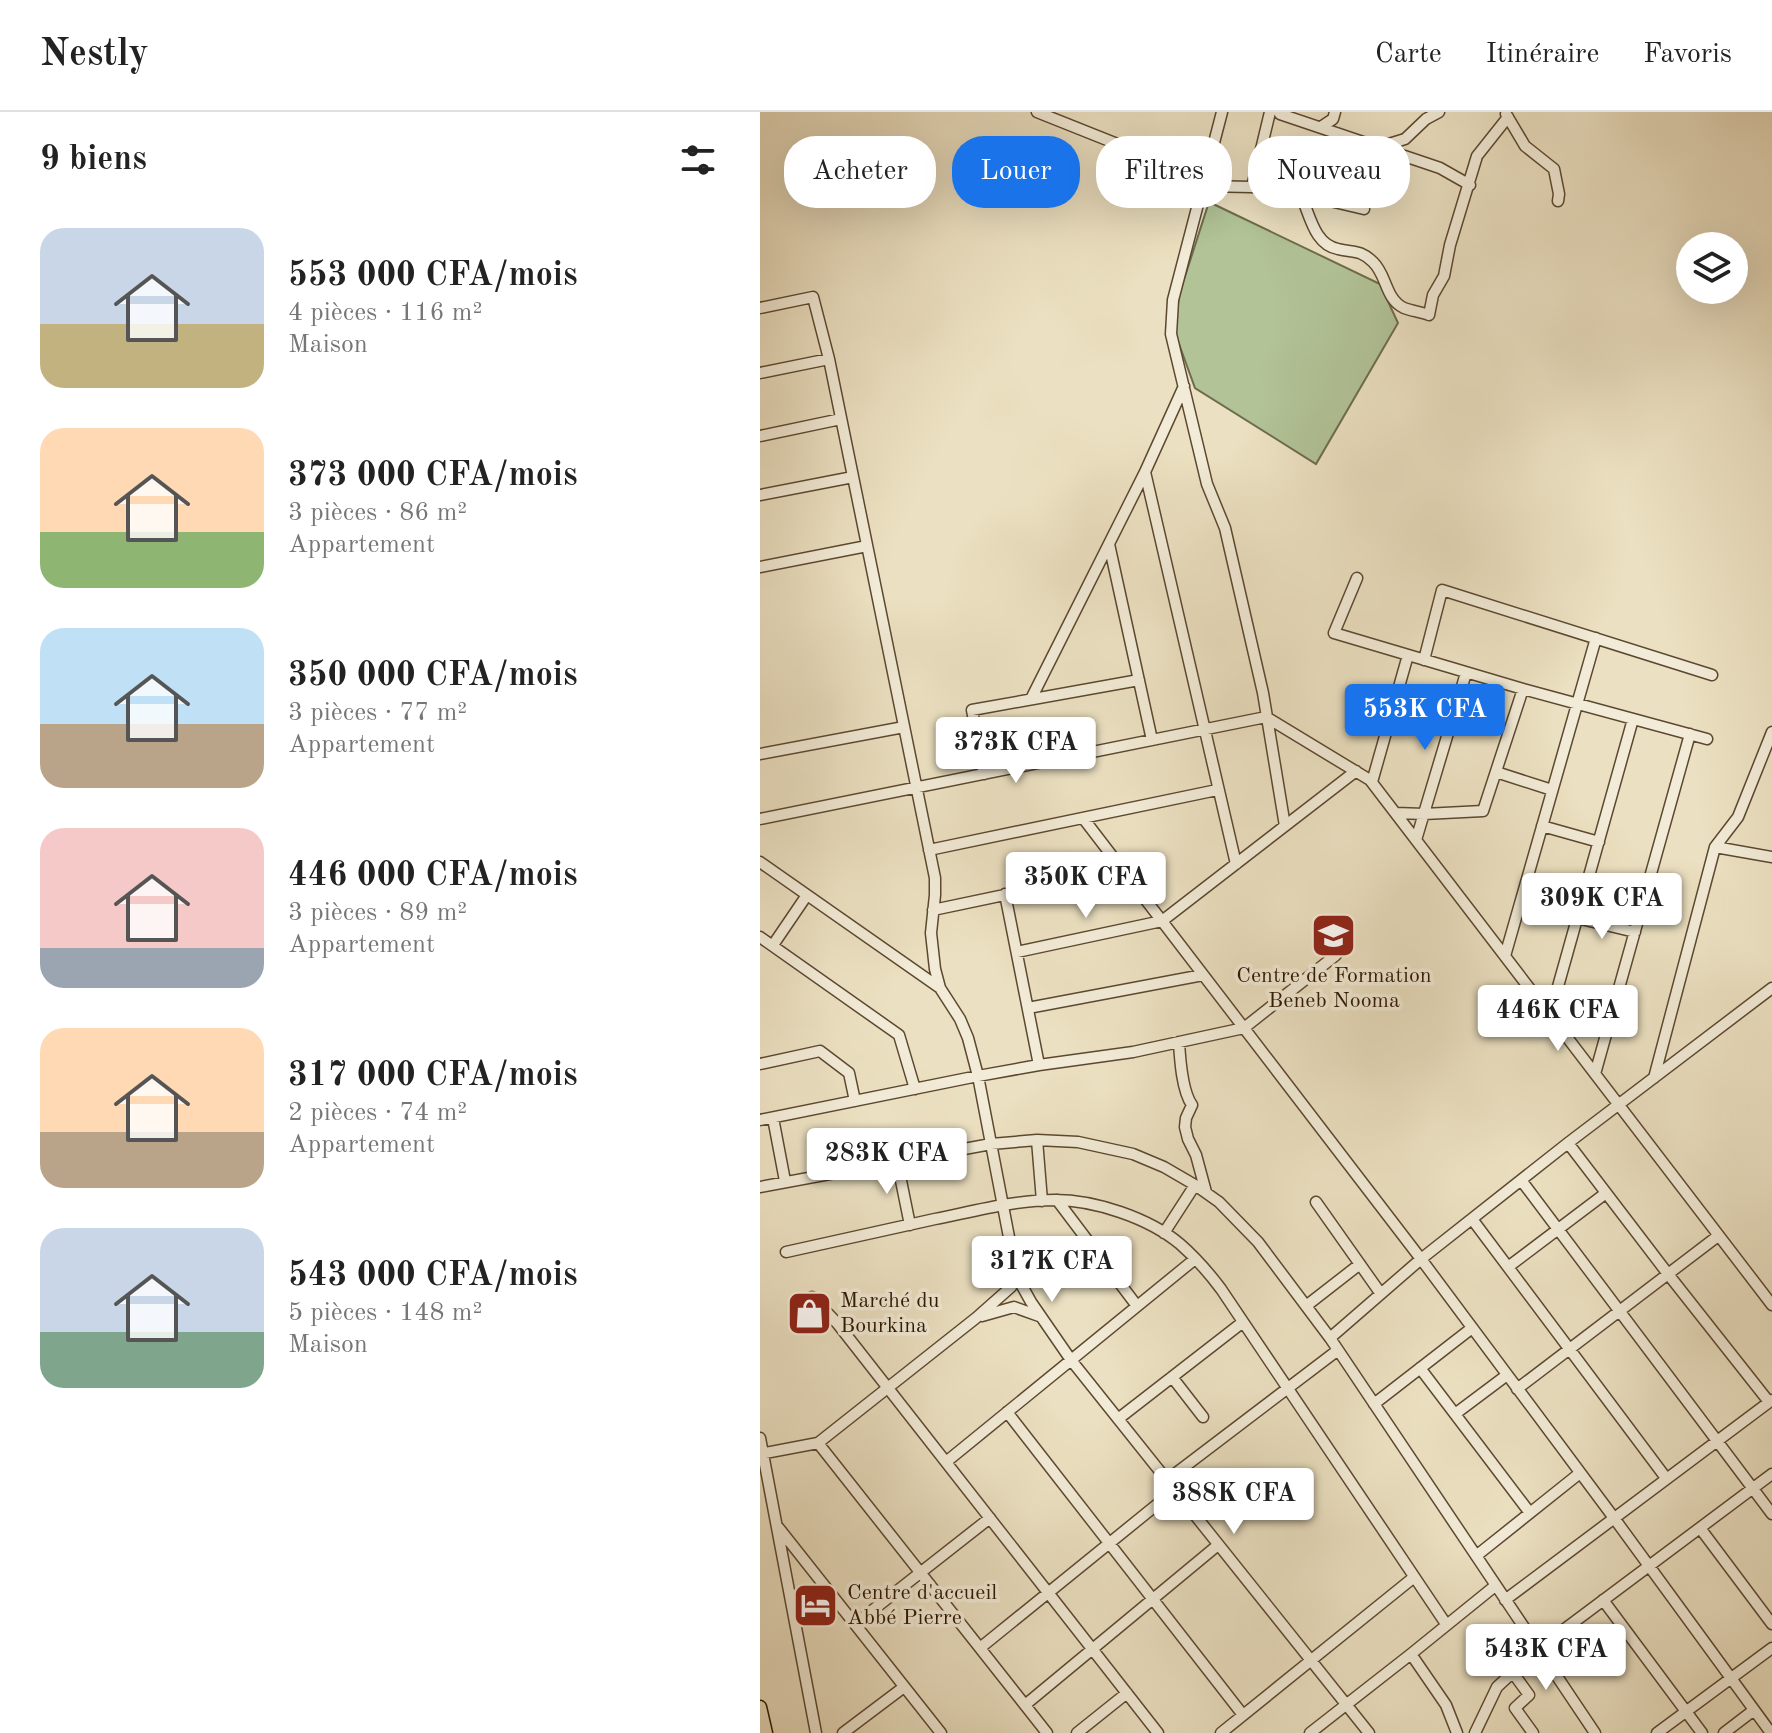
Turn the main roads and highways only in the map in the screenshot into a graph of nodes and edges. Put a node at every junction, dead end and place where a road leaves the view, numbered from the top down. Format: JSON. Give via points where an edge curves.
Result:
{"nodes":[{"id":1,"x":760,"y":1707,"type":"edge"},
{"id":2,"x":766,"y":1733,"type":"edge"}],
"edges":[{"from":1,"to":2,"type":"main road"}]}
